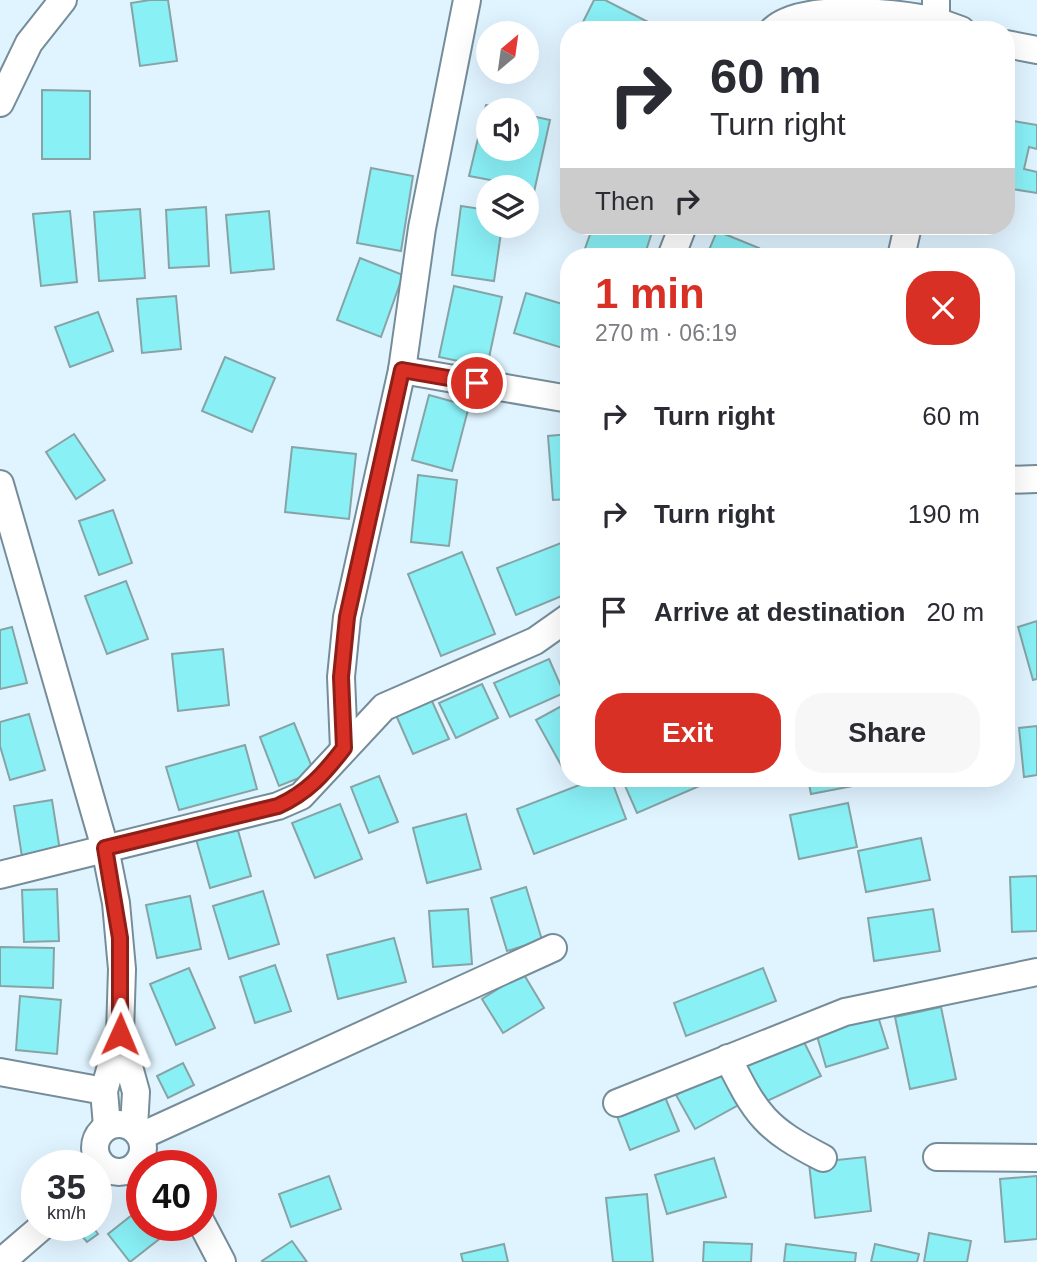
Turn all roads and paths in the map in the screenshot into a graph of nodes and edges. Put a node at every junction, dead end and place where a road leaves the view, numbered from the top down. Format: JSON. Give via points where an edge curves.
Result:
{"nodes":[{"id":1,"x":62,"y":0,"type":"edge"},
{"id":2,"x":467,"y":0,"type":"edge"},
{"id":3,"x":936,"y":17,"type":"edge"},
{"id":4,"x":790,"y":21,"type":"edge"},
{"id":5,"x":1015,"y":46,"type":"edge"},
{"id":6,"x":1037,"y":50,"type":"edge"},
{"id":7,"x":0,"y":103,"type":"edge"},
{"id":8,"x":402,"y":370,"type":"junction"},
{"id":9,"x":560,"y":397,"type":"edge"},
{"id":10,"x":1015,"y":480,"type":"edge"},
{"id":11,"x":1037,"y":480,"type":"edge"},
{"id":12,"x":0,"y":484,"type":"edge"},
{"id":13,"x":560,"y":623,"type":"edge"},
{"id":14,"x":344,"y":748,"type":"junction"},
{"id":15,"x":105,"y":848,"type":"junction"},
{"id":16,"x":0,"y":875,"type":"edge"},
{"id":17,"x":553,"y":948,"type":"dead end"},
{"id":18,"x":1037,"y":972,"type":"edge"},
{"id":19,"x":120,"y":1034,"type":"junction"},
{"id":20,"x":728,"y":1058,"type":"junction"},
{"id":21,"x":0,"y":1072,"type":"edge"},
{"id":22,"x":104,"y":1091,"type":"junction"},
{"id":23,"x":617,"y":1103,"type":"dead end"},
{"id":24,"x":107,"y":1126,"type":"junction"},
{"id":25,"x":143,"y":1147,"type":"edge"},
{"id":26,"x":91,"y":1150,"type":"edge"},
{"id":27,"x":937,"y":1157,"type":"dead end"},
{"id":28,"x":823,"y":1158,"type":"dead end"},
{"id":29,"x":1037,"y":1158,"type":"edge"},
{"id":30,"x":112,"y":1178,"type":"edge"},
{"id":31,"x":25,"y":1241,"type":"edge"},
{"id":32,"x":211,"y":1241,"type":"edge"},
{"id":33,"x":1,"y":1262,"type":"edge"},
{"id":34,"x":222,"y":1262,"type":"edge"}],
"edges":[{"from":1,"to":7,"type":"street","via":[[29,43]]},
{"from":2,"to":8,"type":"street","via":[[422,228]]},
{"from":3,"to":4,"type":"street","via":[[831,12]]},
{"from":5,"to":6,"type":"street"},
{"from":8,"to":9,"type":"street"},
{"from":8,"to":14,"type":"street","via":[[347,617],[341,677]]},
{"from":10,"to":11,"type":"street"},
{"from":12,"to":15,"type":"street"},
{"from":13,"to":14,"type":"street","via":[[535,641],[384,707]]},
{"from":14,"to":15,"type":"street","via":[[302,796],[278,806]]},
{"from":15,"to":16,"type":"street"},
{"from":15,"to":19,"type":"street","via":[[120,938]]},
{"from":17,"to":25,"type":"street"},
{"from":18,"to":20,"type":"street","via":[[845,1012]]},
{"from":19,"to":22,"type":"street"},
{"from":19,"to":25,"type":"street","via":[[136,1092]]},
{"from":20,"to":23,"type":"street"},
{"from":20,"to":28,"type":"street","via":[[764,1121]]},
{"from":21,"to":22,"type":"street"},
{"from":22,"to":24,"type":"street"},
{"from":24,"to":25,"type":"street","via":[[121,1123]]},
{"from":24,"to":26,"type":"street"},
{"from":25,"to":30,"type":"street","via":[[130,1171]]},
{"from":27,"to":29,"type":"street"},
{"from":31,"to":33,"type":"street"},
{"from":32,"to":34,"type":"street"}]}
